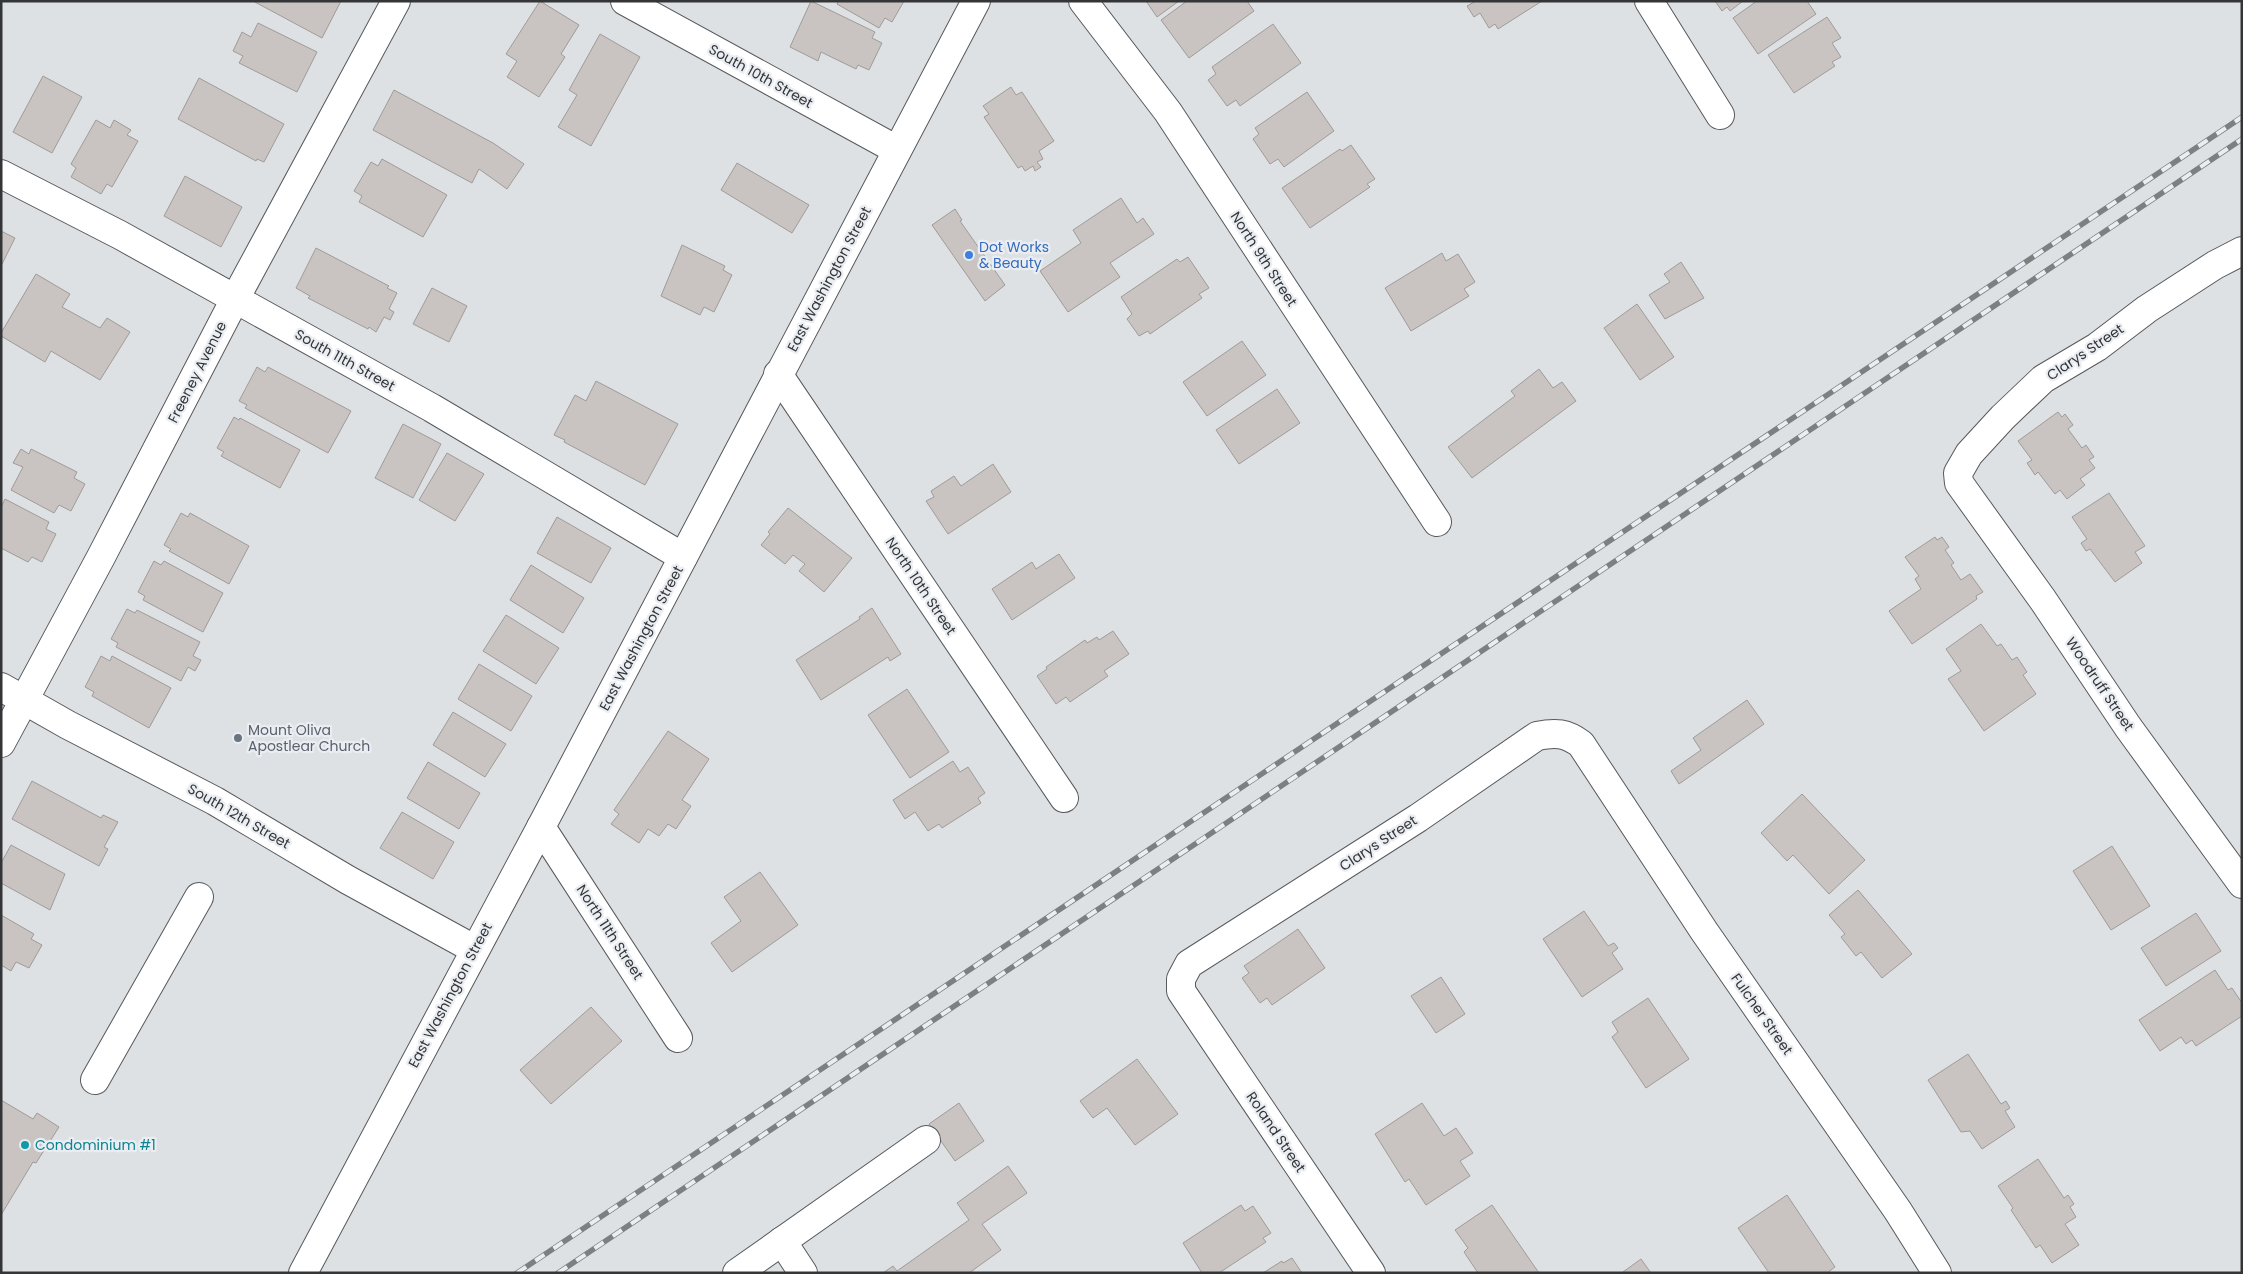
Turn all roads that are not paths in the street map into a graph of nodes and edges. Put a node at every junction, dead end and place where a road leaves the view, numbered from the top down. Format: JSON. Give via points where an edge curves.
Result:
{"nodes":[{"id":1,"x":396,"y":1,"type":"edge"},
{"id":2,"x":625,"y":1,"type":"edge"},
{"id":3,"x":976,"y":1,"type":"edge"},
{"id":4,"x":1083,"y":1,"type":"edge"},
{"id":5,"x":1649,"y":1,"type":"edge"},
{"id":6,"x":1720,"y":114,"type":"dead end"},
{"id":7,"x":897,"y":150,"type":"junction"},
{"id":8,"x":1,"y":174,"type":"edge"},
{"id":9,"x":2242,"y":251,"type":"edge"},
{"id":10,"x":235,"y":299,"type":"junction"},
{"id":11,"x":778,"y":374,"type":"junction"},
{"id":12,"x":1959,"y":483,"type":"joint"},
{"id":13,"x":1437,"y":522,"type":"dead end"},
{"id":14,"x":683,"y":557,"type":"junction"},
{"id":15,"x":1,"y":687,"type":"edge"},
{"id":16,"x":24,"y":700,"type":"junction"},
{"id":17,"x":1,"y":743,"type":"edge"},
{"id":18,"x":1588,"y":754,"type":"joint"},
{"id":19,"x":1064,"y":798,"type":"dead end"},
{"id":20,"x":541,"y":826,"type":"junction"},
{"id":21,"x":2242,"y":884,"type":"edge"},
{"id":22,"x":199,"y":897,"type":"dead end"},
{"id":23,"x":474,"y":950,"type":"junction"},
{"id":24,"x":1181,"y":990,"type":"joint"},
{"id":25,"x":678,"y":1038,"type":"dead end"},
{"id":26,"x":95,"y":1080,"type":"dead end"},
{"id":27,"x":926,"y":1140,"type":"dead end"},
{"id":28,"x":782,"y":1241,"type":"junction"},
{"id":29,"x":303,"y":1273,"type":"edge"},
{"id":30,"x":737,"y":1273,"type":"edge"},
{"id":31,"x":803,"y":1273,"type":"edge"},
{"id":32,"x":1371,"y":1273,"type":"edge"},
{"id":33,"x":1937,"y":1273,"type":"edge"}],
"edges":[{"from":1,"to":10,"type":"street","name":"Freeney Avenue"},
{"from":2,"to":7,"type":"street","name":"South 10th Street"},
{"from":3,"to":7,"type":"street","name":"East Washington Street"},
{"from":4,"to":13,"type":"street","name":"North 9th Street","via":[[1168,112]]},
{"from":5,"to":6,"type":"street"},
{"from":7,"to":11,"type":"street","name":"East Washington Street"},
{"from":8,"to":10,"type":"street","name":"South 11th Street"},
{"from":9,"to":12,"type":"street","name":"Clarys Street","via":[[2154,304],[2098,347],[2043,379],[1969,454],[1958,472]]},
{"from":10,"to":14,"type":"street","name":"South 11th Street","via":[[432,408]]},
{"from":10,"to":16,"type":"street","name":"Freeney Avenue"},
{"from":11,"to":14,"type":"street","name":"East Washington Street"},
{"from":11,"to":19,"type":"street","name":"North 10th Street"},
{"from":12,"to":21,"type":"street","name":"Woodruff Street","via":[[2128,727]]},
{"from":14,"to":20,"type":"street","name":"East Washington Street"},
{"from":15,"to":16,"type":"street","name":"South 12th Street"},
{"from":16,"to":17,"type":"street","name":"Freeney Avenue"},
{"from":16,"to":23,"type":"street","name":"South 12th Street","via":[[214,801]]},
{"from":18,"to":24,"type":"street","name":"Clarys Street","via":[[1582,744],[1570,735],[1556,732],[1538,736],[1418,818],[1189,964],[1181,979]]},
{"from":18,"to":33,"type":"street","name":"Fulcher Street","via":[[1704,931],[1898,1211]]},
{"from":20,"to":23,"type":"street","name":"East Washington Street"},
{"from":20,"to":25,"type":"street","name":"North 11th Street"},
{"from":22,"to":26,"type":"street"},
{"from":23,"to":29,"type":"street","name":"East Washington Street"},
{"from":24,"to":32,"type":"street","name":"Roland Street"},
{"from":27,"to":28,"type":"street"},
{"from":28,"to":30,"type":"street"},
{"from":28,"to":31,"type":"street"}]}
